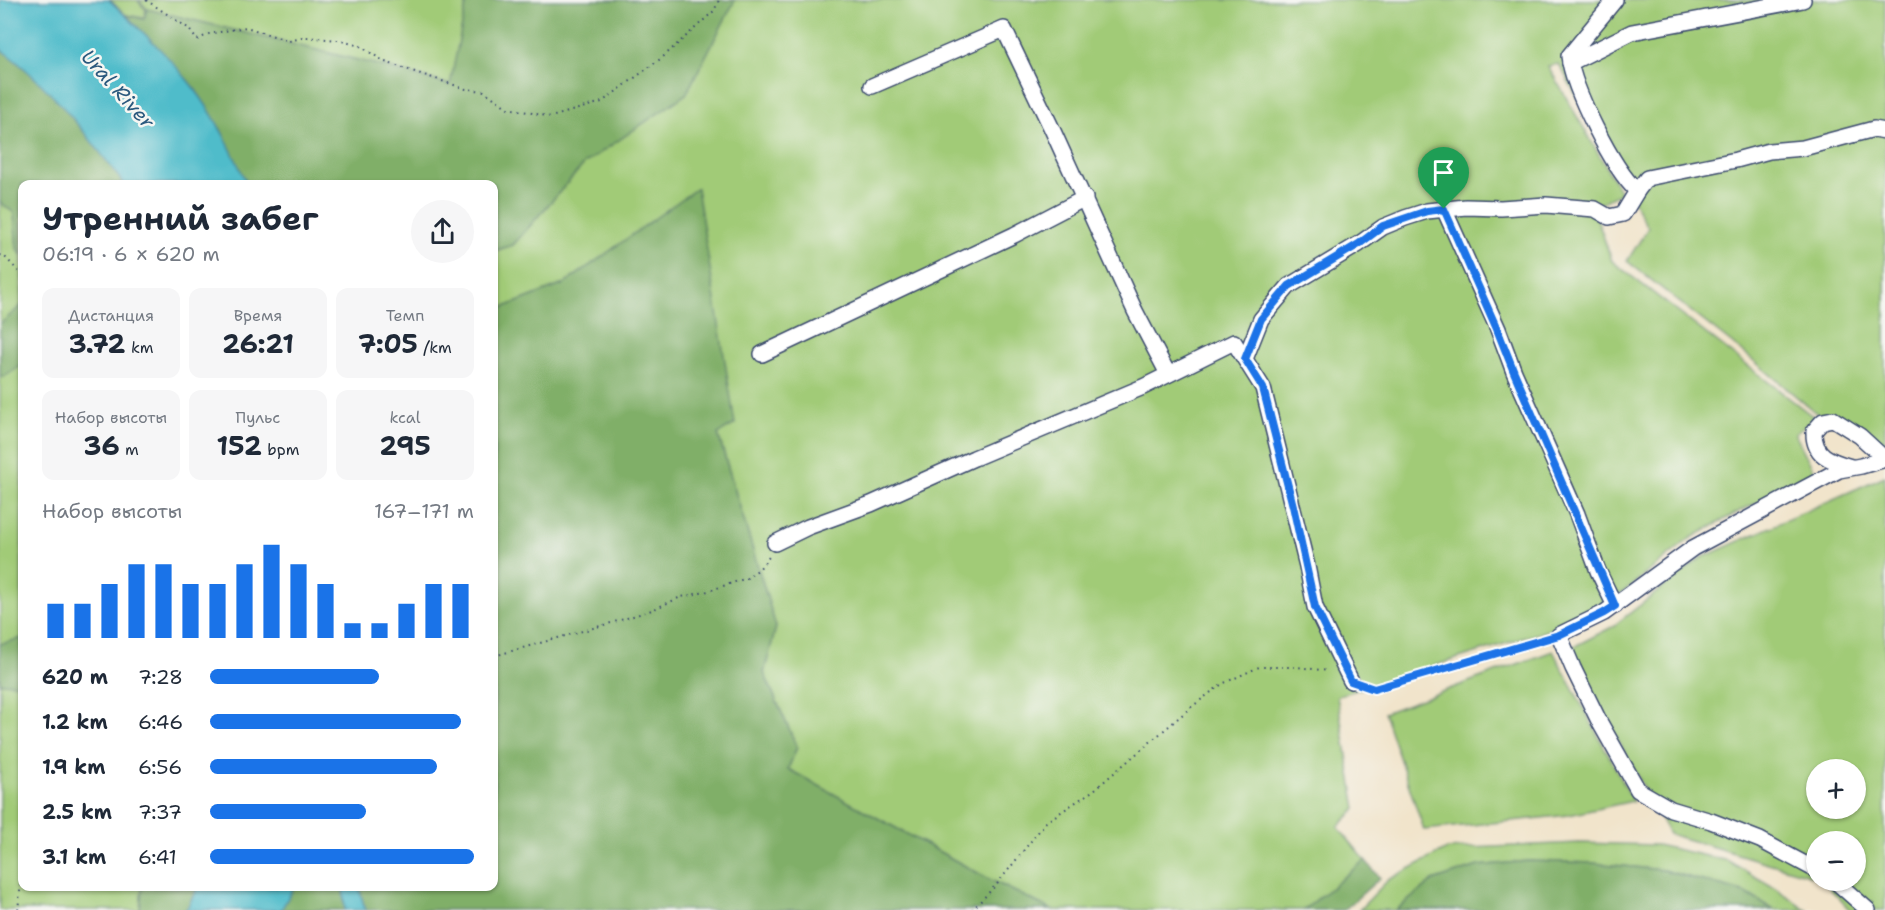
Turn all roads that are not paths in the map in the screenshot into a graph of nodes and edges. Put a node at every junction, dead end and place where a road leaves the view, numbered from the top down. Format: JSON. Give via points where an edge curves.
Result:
{"nodes":[{"id":1,"x":1616,"y":0,"type":"edge"},
{"id":2,"x":1803,"y":0,"type":"edge"},
{"id":3,"x":1570,"y":63,"type":"junction"},
{"id":4,"x":872,"y":86,"type":"dead end"},
{"id":5,"x":1885,"y":131,"type":"edge"},
{"id":6,"x":1637,"y":191,"type":"junction"},
{"id":7,"x":1085,"y":198,"type":"junction"},
{"id":8,"x":1444,"y":209,"type":"junction"},
{"id":9,"x":762,"y":354,"type":"dead end"},
{"id":10,"x":1245,"y":359,"type":"junction"},
{"id":11,"x":1168,"y":374,"type":"junction"},
{"id":12,"x":1885,"y":459,"type":"edge"},
{"id":13,"x":1851,"y":467,"type":"junction"},
{"id":14,"x":775,"y":543,"type":"road end"},
{"id":15,"x":1615,"y":606,"type":"junction"},
{"id":16,"x":1351,"y":681,"type":"road end"},
{"id":17,"x":1806,"y":865,"type":"edge"},
{"id":18,"x":1846,"y":891,"type":"edge"},
{"id":19,"x":1868,"y":910,"type":"edge"}],
"edges":[{"from":1,"to":3,"type":"street","via":[[1569,56]]},
{"from":2,"to":3,"type":"street","via":[[1632,32]]},
{"from":3,"to":6,"type":"street","via":[[1581,96],[1609,153]]},
{"from":4,"to":7,"type":"street","via":[[1004,28]]},
{"from":5,"to":6,"type":"street","via":[[1874,129],[1803,148],[1769,151],[1647,178]]},
{"from":6,"to":8,"type":"street","via":[[1623,214],[1609,217],[1594,209],[1546,205]]},
{"from":7,"to":9,"type":"street"},
{"from":7,"to":11,"type":"street"},
{"from":8,"to":10,"type":"street","via":[[1383,226],[1289,286],[1261,319]]},
{"from":8,"to":15,"type":"street"},
{"from":10,"to":11,"type":"street","via":[[1234,342]]},
{"from":10,"to":16,"type":"street","via":[[1263,388],[1315,607]]},
{"from":11,"to":14,"type":"street"},
{"from":12,"to":13,"type":"street"},
{"from":12,"to":13,"type":"street","via":[[1847,427],[1833,419],[1824,421],[1814,431],[1813,441],[1828,460]]},
{"from":13,"to":15,"type":"street","via":[[1694,548]]},
{"from":15,"to":17,"type":"street","via":[[1559,635],[1600,723],[1638,790],[1671,809],[1760,840]]},
{"from":18,"to":19,"type":"street"}]}
